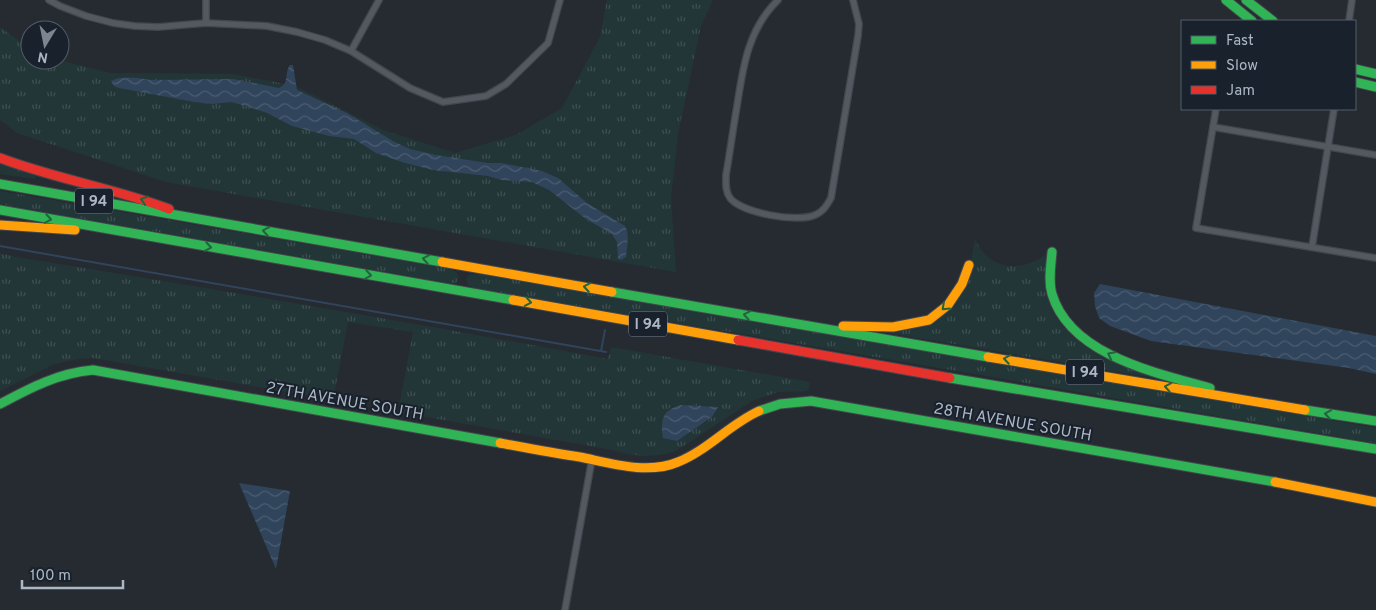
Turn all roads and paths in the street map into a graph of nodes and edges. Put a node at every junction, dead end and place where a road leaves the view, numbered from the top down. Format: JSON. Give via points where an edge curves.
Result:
{"nodes":[{"id":1,"x":49,"y":0,"type":"edge"},
{"id":2,"x":206,"y":0,"type":"edge"},
{"id":3,"x":380,"y":0,"type":"edge"},
{"id":4,"x":560,"y":0,"type":"edge"},
{"id":5,"x":778,"y":0,"type":"edge"},
{"id":6,"x":853,"y":0,"type":"edge"},
{"id":7,"x":1226,"y":0,"type":"edge"},
{"id":8,"x":1246,"y":0,"type":"edge"},
{"id":9,"x":1352,"y":0,"type":"edge"},
{"id":10,"x":1251,"y":20,"type":"edge"},
{"id":11,"x":1272,"y":20,"type":"edge"},
{"id":12,"x":1349,"y":20,"type":"edge"},
{"id":13,"x":206,"y":23,"type":"junction"},
{"id":14,"x":351,"y":51,"type":"junction"},
{"id":15,"x":1356,"y":69,"type":"edge"},
{"id":16,"x":1376,"y":74,"type":"edge"},
{"id":17,"x":1356,"y":82,"type":"edge"},
{"id":18,"x":1376,"y":87,"type":"edge"},
{"id":19,"x":1216,"y":110,"type":"edge"},
{"id":20,"x":1334,"y":110,"type":"edge"},
{"id":21,"x":1213,"y":127,"type":"junction"},
{"id":22,"x":1328,"y":147,"type":"junction"},
{"id":23,"x":1376,"y":155,"type":"edge"},
{"id":24,"x":0,"y":158,"type":"edge"},
{"id":25,"x":0,"y":184,"type":"edge"},
{"id":26,"x":0,"y":210,"type":"edge"},
{"id":27,"x":189,"y":217,"type":"junction"},
{"id":28,"x":0,"y":225,"type":"edge"},
{"id":29,"x":160,"y":238,"type":"junction"},
{"id":30,"x":1312,"y":247,"type":"junction"},
{"id":31,"x":1052,"y":252,"type":"dead end"},
{"id":32,"x":1376,"y":258,"type":"edge"},
{"id":33,"x":969,"y":265,"type":"dead end"},
{"id":34,"x":794,"y":324,"type":"junction"},
{"id":35,"x":1257,"y":403,"type":"junction"},
{"id":36,"x":0,"y":404,"type":"edge"},
{"id":37,"x":1376,"y":421,"type":"edge"},
{"id":38,"x":1376,"y":449,"type":"edge"},
{"id":39,"x":689,"y":457,"type":"joint"},
{"id":40,"x":592,"y":459,"type":"junction"},
{"id":41,"x":1346,"y":495,"type":"junction"},
{"id":42,"x":1376,"y":497,"type":"edge"},
{"id":43,"x":1376,"y":502,"type":"edge"},
{"id":44,"x":564,"y":610,"type":"edge"}],
"edges":[{"from":1,"to":13,"type":"street","via":[[86,16],[120,24],[158,27]]},
{"from":2,"to":13,"type":"street"},
{"from":3,"to":14,"type":"street"},
{"from":4,"to":14,"type":"street","via":[[548,43],[506,84],[486,96],[443,102],[410,88]]},
{"from":5,"to":6,"type":"street","via":[[759,24],[747,52],[726,188],[736,204],[747,210],[796,218],[817,214],[831,198],[858,36],[859,24]]},
{"from":7,"to":10,"type":"main road"},
{"from":8,"to":11,"type":"main road"},
{"from":9,"to":12,"type":"street"},
{"from":13,"to":14,"type":"street","via":[[267,26],[324,40]]},
{"from":15,"to":16,"type":"main road"},
{"from":17,"to":18,"type":"main road"},
{"from":19,"to":21,"type":"street"},
{"from":20,"to":22,"type":"street"},
{"from":21,"to":22,"type":"street"},
{"from":21,"to":30,"type":"street","via":[[1196,228]]},
{"from":22,"to":23,"type":"street"},
{"from":22,"to":30,"type":"street"},
{"from":27,"to":24,"type":"main road","one_way":true,"via":[[146,200],[42,174]]},
{"from":25,"to":27,"type":"main road","number":"I 94"},
{"from":26,"to":29,"type":"main road","number":"I 94","one_way":true},
{"from":34,"to":27,"type":"main road","number":"I 94","one_way":true},
{"from":28,"to":29,"type":"main road"},
{"from":29,"to":38,"type":"main road","number":"I 94","one_way":true},
{"from":30,"to":32,"type":"street"},
{"from":35,"to":31,"type":"main road","one_way":true,"via":[[1130,364],[1094,346],[1065,322],[1052,296]]},
{"from":33,"to":34,"type":"main road","one_way":true,"via":[[962,284],[948,305],[929,320],[893,327]]},
{"from":35,"to":34,"type":"main road","number":"I 94","one_way":true},
{"from":37,"to":35,"type":"main road","number":"I 94","one_way":true},
{"from":36,"to":40,"type":"main road","name":"27TH AVENUE SOUTH","via":[[58,375],[75,370],[93,370]]},
{"from":39,"to":40,"type":"main road","name":"27TH AVENUE SOUTH","via":[[657,467],[634,467]]},
{"from":39,"to":41,"type":"main road","name":"28TH AVENUE SOUTH","via":[[755,412],[783,402],[811,401]]},
{"from":40,"to":44,"type":"street"},
{"from":41,"to":42,"type":"main road","name":"28TH AVENUE SOUTH"},
{"from":41,"to":43,"type":"main road","name":"28TH AVENUE SOUTH"}]}
